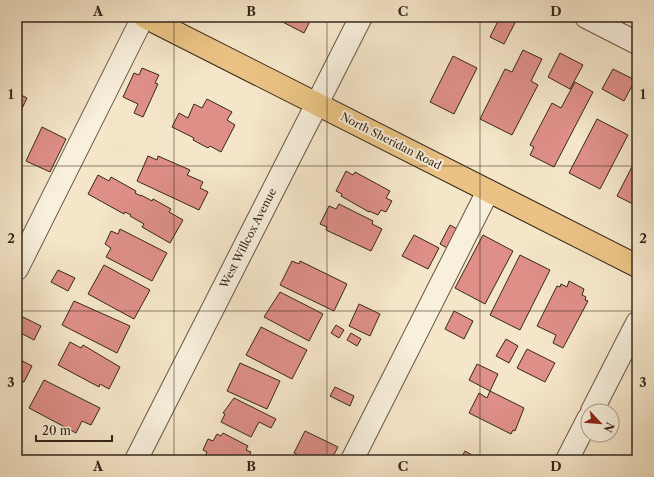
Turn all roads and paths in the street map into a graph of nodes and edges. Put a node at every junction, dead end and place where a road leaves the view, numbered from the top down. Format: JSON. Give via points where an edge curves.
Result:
{"nodes":[{"id":1,"x":144,"y":17,"type":"edge"},
{"id":2,"x":360,"y":17,"type":"edge"},
{"id":3,"x":586,"y":17,"type":"edge"},
{"id":4,"x":637,"y":43,"type":"edge"},
{"id":5,"x":316,"y":103,"type":"junction"},
{"id":6,"x":488,"y":191,"type":"junction"},
{"id":7,"x":637,"y":266,"type":"edge"},
{"id":8,"x":17,"y":269,"type":"edge"},
{"id":9,"x":637,"y":323,"type":"edge"},
{"id":10,"x":596,"y":403,"type":"edge"},
{"id":11,"x":580,"y":440,"type":"edge"},
{"id":12,"x":573,"y":458,"type":"edge"},
{"id":13,"x":136,"y":460,"type":"edge"},
{"id":14,"x":352,"y":460,"type":"edge"}],
"edges":[{"from":1,"to":5,"type":"main road","name":"North Sheridan Road"},
{"from":1,"to":8,"type":"street"},
{"from":2,"to":5,"type":"street","name":"West Willcox Avenue"},
{"from":3,"to":4,"type":"street"},
{"from":5,"to":6,"type":"main road","name":"North Sheridan Road"},
{"from":5,"to":13,"type":"street","name":"West Willcox Avenue"},
{"from":6,"to":7,"type":"main road","name":"North Sheridan Road"},
{"from":6,"to":14,"type":"street"},
{"from":9,"to":10,"type":"street"},
{"from":11,"to":12,"type":"street"}]}
